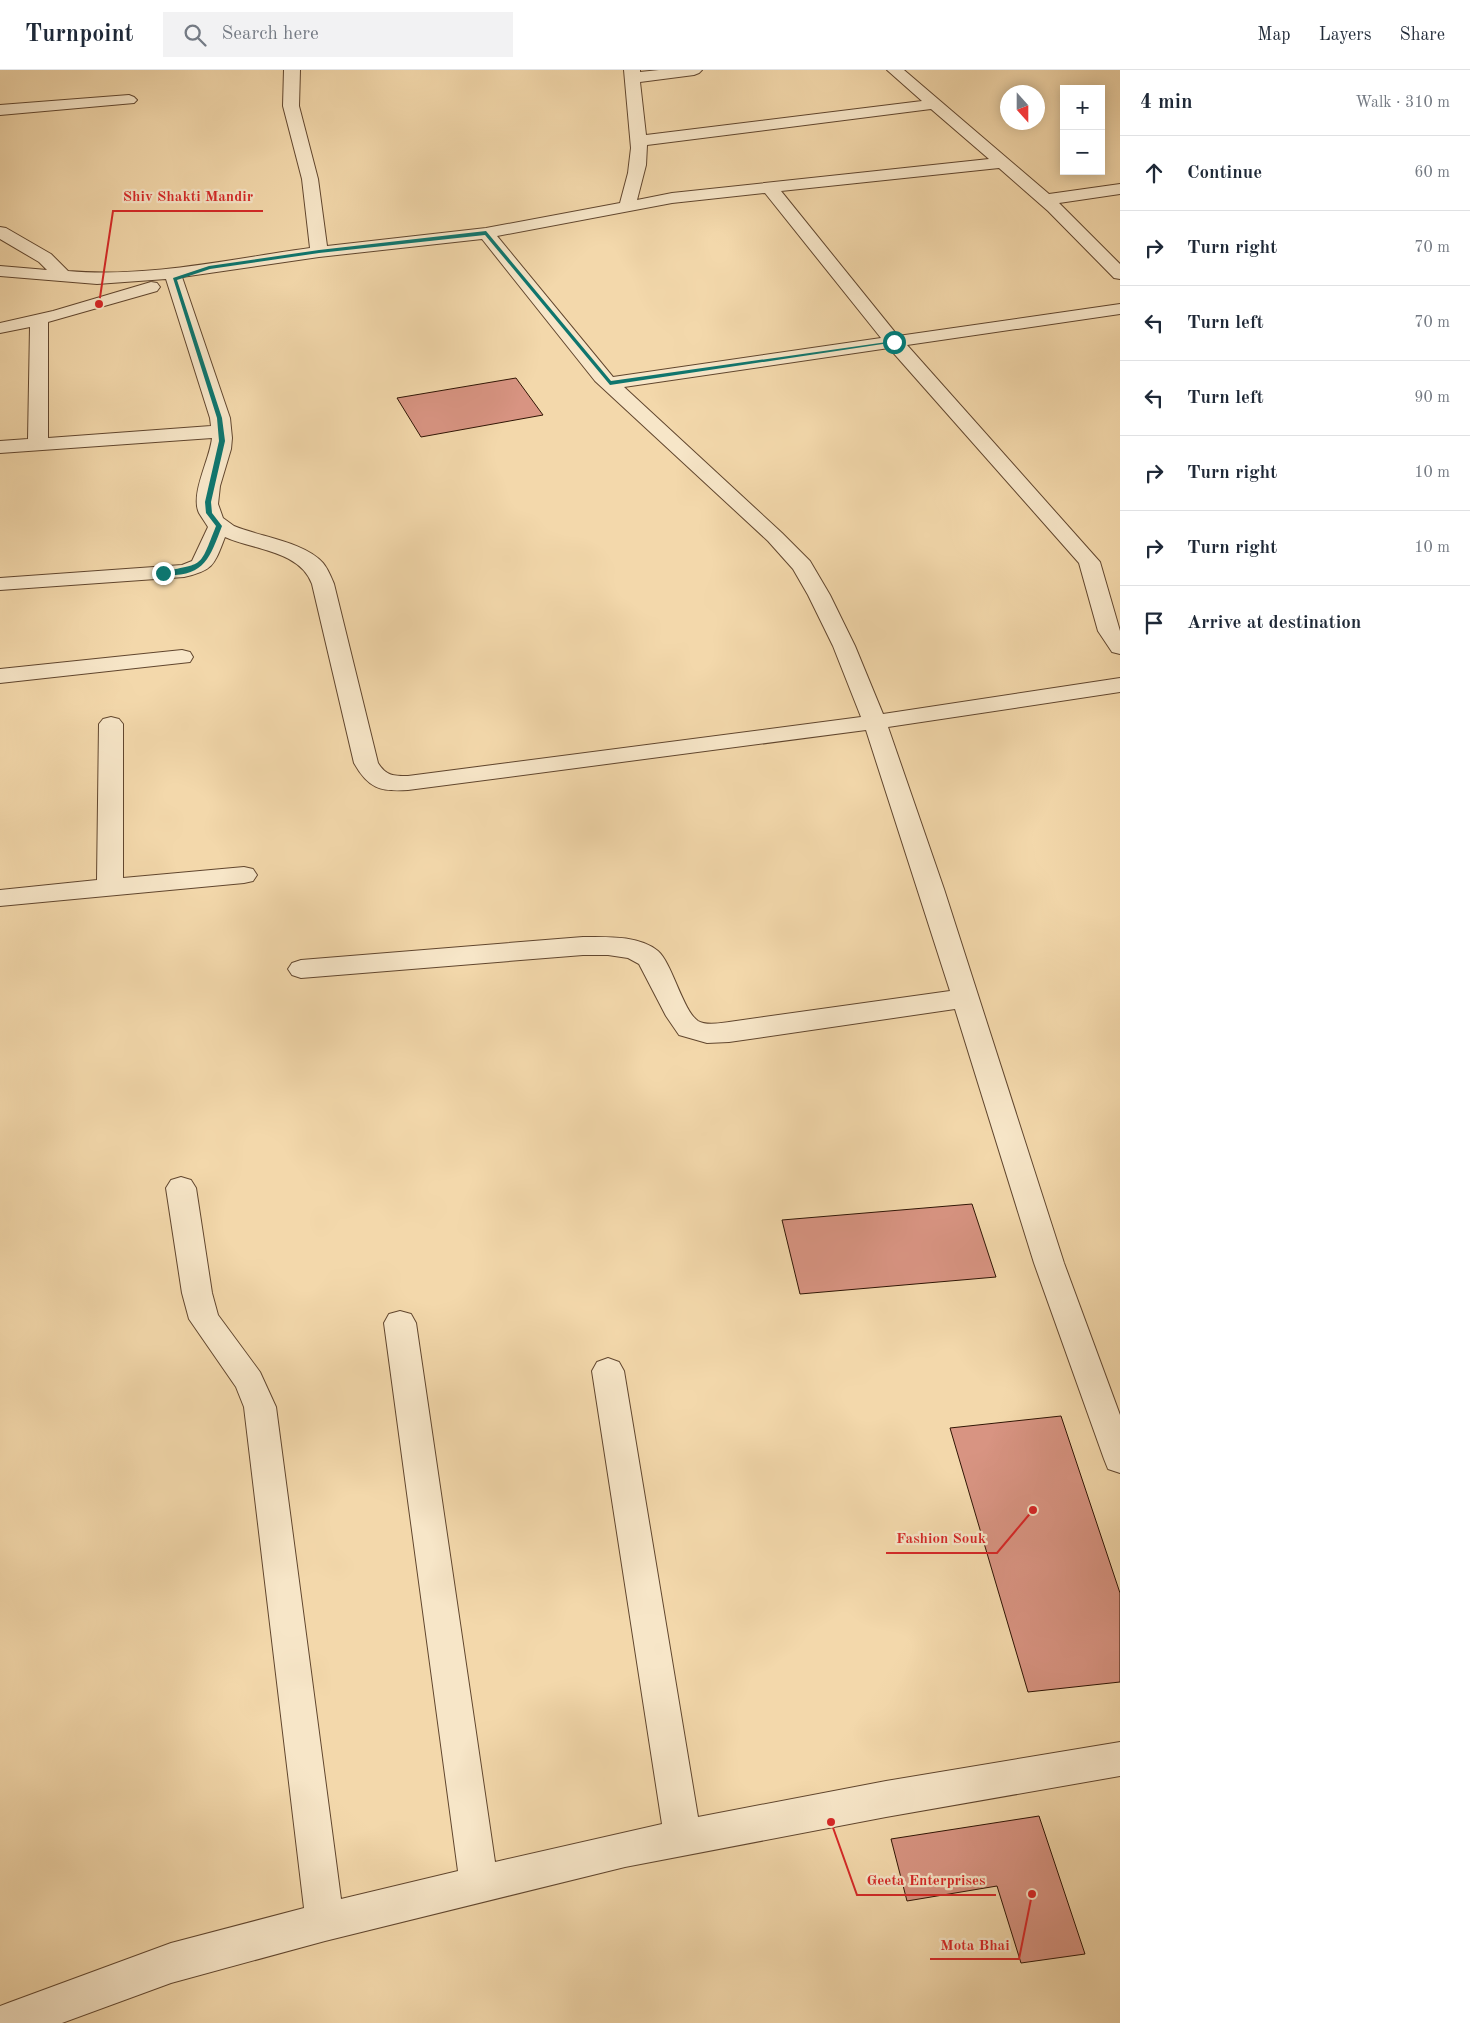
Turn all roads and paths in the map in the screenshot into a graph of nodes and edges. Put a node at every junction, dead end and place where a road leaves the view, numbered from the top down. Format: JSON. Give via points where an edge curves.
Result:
{"nodes":[{"id":1,"x":292,"y":70,"type":"edge"},
{"id":2,"x":694,"y":70,"type":"edge"},
{"id":3,"x":895,"y":70,"type":"edge"},
{"id":4,"x":632,"y":74,"type":"edge"},
{"id":5,"x":129,"y":100,"type":"dead end"},
{"id":6,"x":933,"y":104,"type":"junction"},
{"id":7,"x":0,"y":110,"type":"edge"},
{"id":8,"x":639,"y":141,"type":"junction"},
{"id":9,"x":1002,"y":163,"type":"junction"},
{"id":10,"x":770,"y":188,"type":"junction"},
{"id":11,"x":1120,"y":189,"type":"edge"},
{"id":12,"x":1046,"y":200,"type":"junction"},
{"id":13,"x":627,"y":206,"type":"junction"},
{"id":14,"x":0,"y":232,"type":"edge"},
{"id":15,"x":486,"y":233,"type":"junction"},
{"id":16,"x":319,"y":252,"type":"junction"},
{"id":17,"x":209,"y":268,"type":"junction"},
{"id":18,"x":0,"y":271,"type":"edge"},
{"id":19,"x":1120,"y":274,"type":"edge"},
{"id":20,"x":64,"y":277,"type":"junction"},
{"id":21,"x":175,"y":279,"type":"junction"},
{"id":22,"x":1120,"y":309,"type":"edge"},
{"id":23,"x":39,"y":319,"type":"junction"},
{"id":24,"x":0,"y":328,"type":"edge"},
{"id":25,"x":894,"y":342,"type":"junction"},
{"id":26,"x":610,"y":383,"type":"junction"},
{"id":27,"x":221,"y":431,"type":"junction"},
{"id":28,"x":38,"y":444,"type":"junction"},
{"id":29,"x":0,"y":447,"type":"edge"},
{"id":30,"x":219,"y":526,"type":"junction"},
{"id":31,"x":0,"y":584,"type":"edge"},
{"id":32,"x":1120,"y":647,"type":"edge"},
{"id":33,"x":182,"y":657,"type":"dead end"},
{"id":34,"x":0,"y":676,"type":"edge"},
{"id":35,"x":1120,"y":685,"type":"edge"},
{"id":36,"x":875,"y":722,"type":"junction"},
{"id":37,"x":111,"y":724,"type":"dead end"},
{"id":38,"x":244,"y":875,"type":"dead end"},
{"id":39,"x":110,"y":888,"type":"junction"},
{"id":40,"x":0,"y":898,"type":"edge"},
{"id":41,"x":301,"y":969,"type":"dead end"},
{"id":42,"x":965,"y":998,"type":"junction"},
{"id":43,"x":181,"y":1188,"type":"dead end"},
{"id":44,"x":400,"y":1323,"type":"dead end"},
{"id":45,"x":608,"y":1371,"type":"dead end"},
{"id":46,"x":1120,"y":1459,"type":"edge"},
{"id":47,"x":1120,"y":1759,"type":"edge"},
{"id":48,"x":683,"y":1838,"type":"junction"},
{"id":49,"x":479,"y":1885,"type":"junction"},
{"id":50,"x":325,"y":1922,"type":"junction"},
{"id":51,"x":8,"y":2023,"type":"edge"}],
"edges":[{"from":1,"to":16,"type":"street","via":[[291,106],[310,179]]},
{"from":2,"to":4,"type":"street"},
{"from":3,"to":6,"type":"street"},
{"from":4,"to":8,"type":"street"},
{"from":5,"to":7,"type":"street"},
{"from":6,"to":8,"type":"street"},
{"from":6,"to":9,"type":"street"},
{"from":8,"to":13,"type":"street","via":[[636,173]]},
{"from":9,"to":10,"type":"street"},
{"from":9,"to":12,"type":"street"},
{"from":10,"to":13,"type":"street"},
{"from":10,"to":25,"type":"street"},
{"from":11,"to":12,"type":"street"},
{"from":12,"to":19,"type":"street"},
{"from":13,"to":15,"type":"street"},
{"from":14,"to":20,"type":"street","via":[[45,258]]},
{"from":15,"to":16,"type":"street"},
{"from":15,"to":26,"type":"street"},
{"from":16,"to":17,"type":"street"},
{"from":17,"to":20,"type":"street","via":[[131,278]]},
{"from":17,"to":21,"type":"street"},
{"from":18,"to":20,"type":"street"},
{"from":21,"to":23,"type":"street"},
{"from":21,"to":27,"type":"street","via":[[220,418]]},
{"from":22,"to":25,"type":"street"},
{"from":23,"to":24,"type":"street"},
{"from":23,"to":28,"type":"street"},
{"from":25,"to":26,"type":"street"},
{"from":25,"to":32,"type":"street","via":[[1088,562],[1109,631]]},
{"from":26,"to":36,"type":"street","via":[[776,537],[802,566],[844,646]]},
{"from":27,"to":28,"type":"street"},
{"from":27,"to":30,"type":"street","via":[[222,441],[208,502],[209,513]]},
{"from":28,"to":29,"type":"street"},
{"from":30,"to":31,"type":"street","via":[[200,566],[184,571]]},
{"from":30,"to":36,"type":"street","via":[[230,534],[304,558],[316,569],[323,584],[366,763],[373,777],[387,784]]},
{"from":33,"to":34,"type":"street"},
{"from":35,"to":36,"type":"street"},
{"from":36,"to":42,"type":"street"},
{"from":37,"to":39,"type":"street"},
{"from":38,"to":39,"type":"street"},
{"from":39,"to":40,"type":"street"},
{"from":41,"to":42,"type":"street","via":[[583,946],[634,950],[649,958],[689,1028],[707,1033]]},
{"from":42,"to":46,"type":"street","via":[[1049,1263]]},
{"from":43,"to":50,"type":"street","via":[[196,1293],[204,1319],[249,1381],[260,1407]]},
{"from":44,"to":49,"type":"street"},
{"from":45,"to":48,"type":"street"},
{"from":47,"to":48,"type":"street"},
{"from":48,"to":49,"type":"street","via":[[624,1849]]},
{"from":49,"to":50,"type":"street"},
{"from":50,"to":51,"type":"street","via":[[171,1963]]}]}
